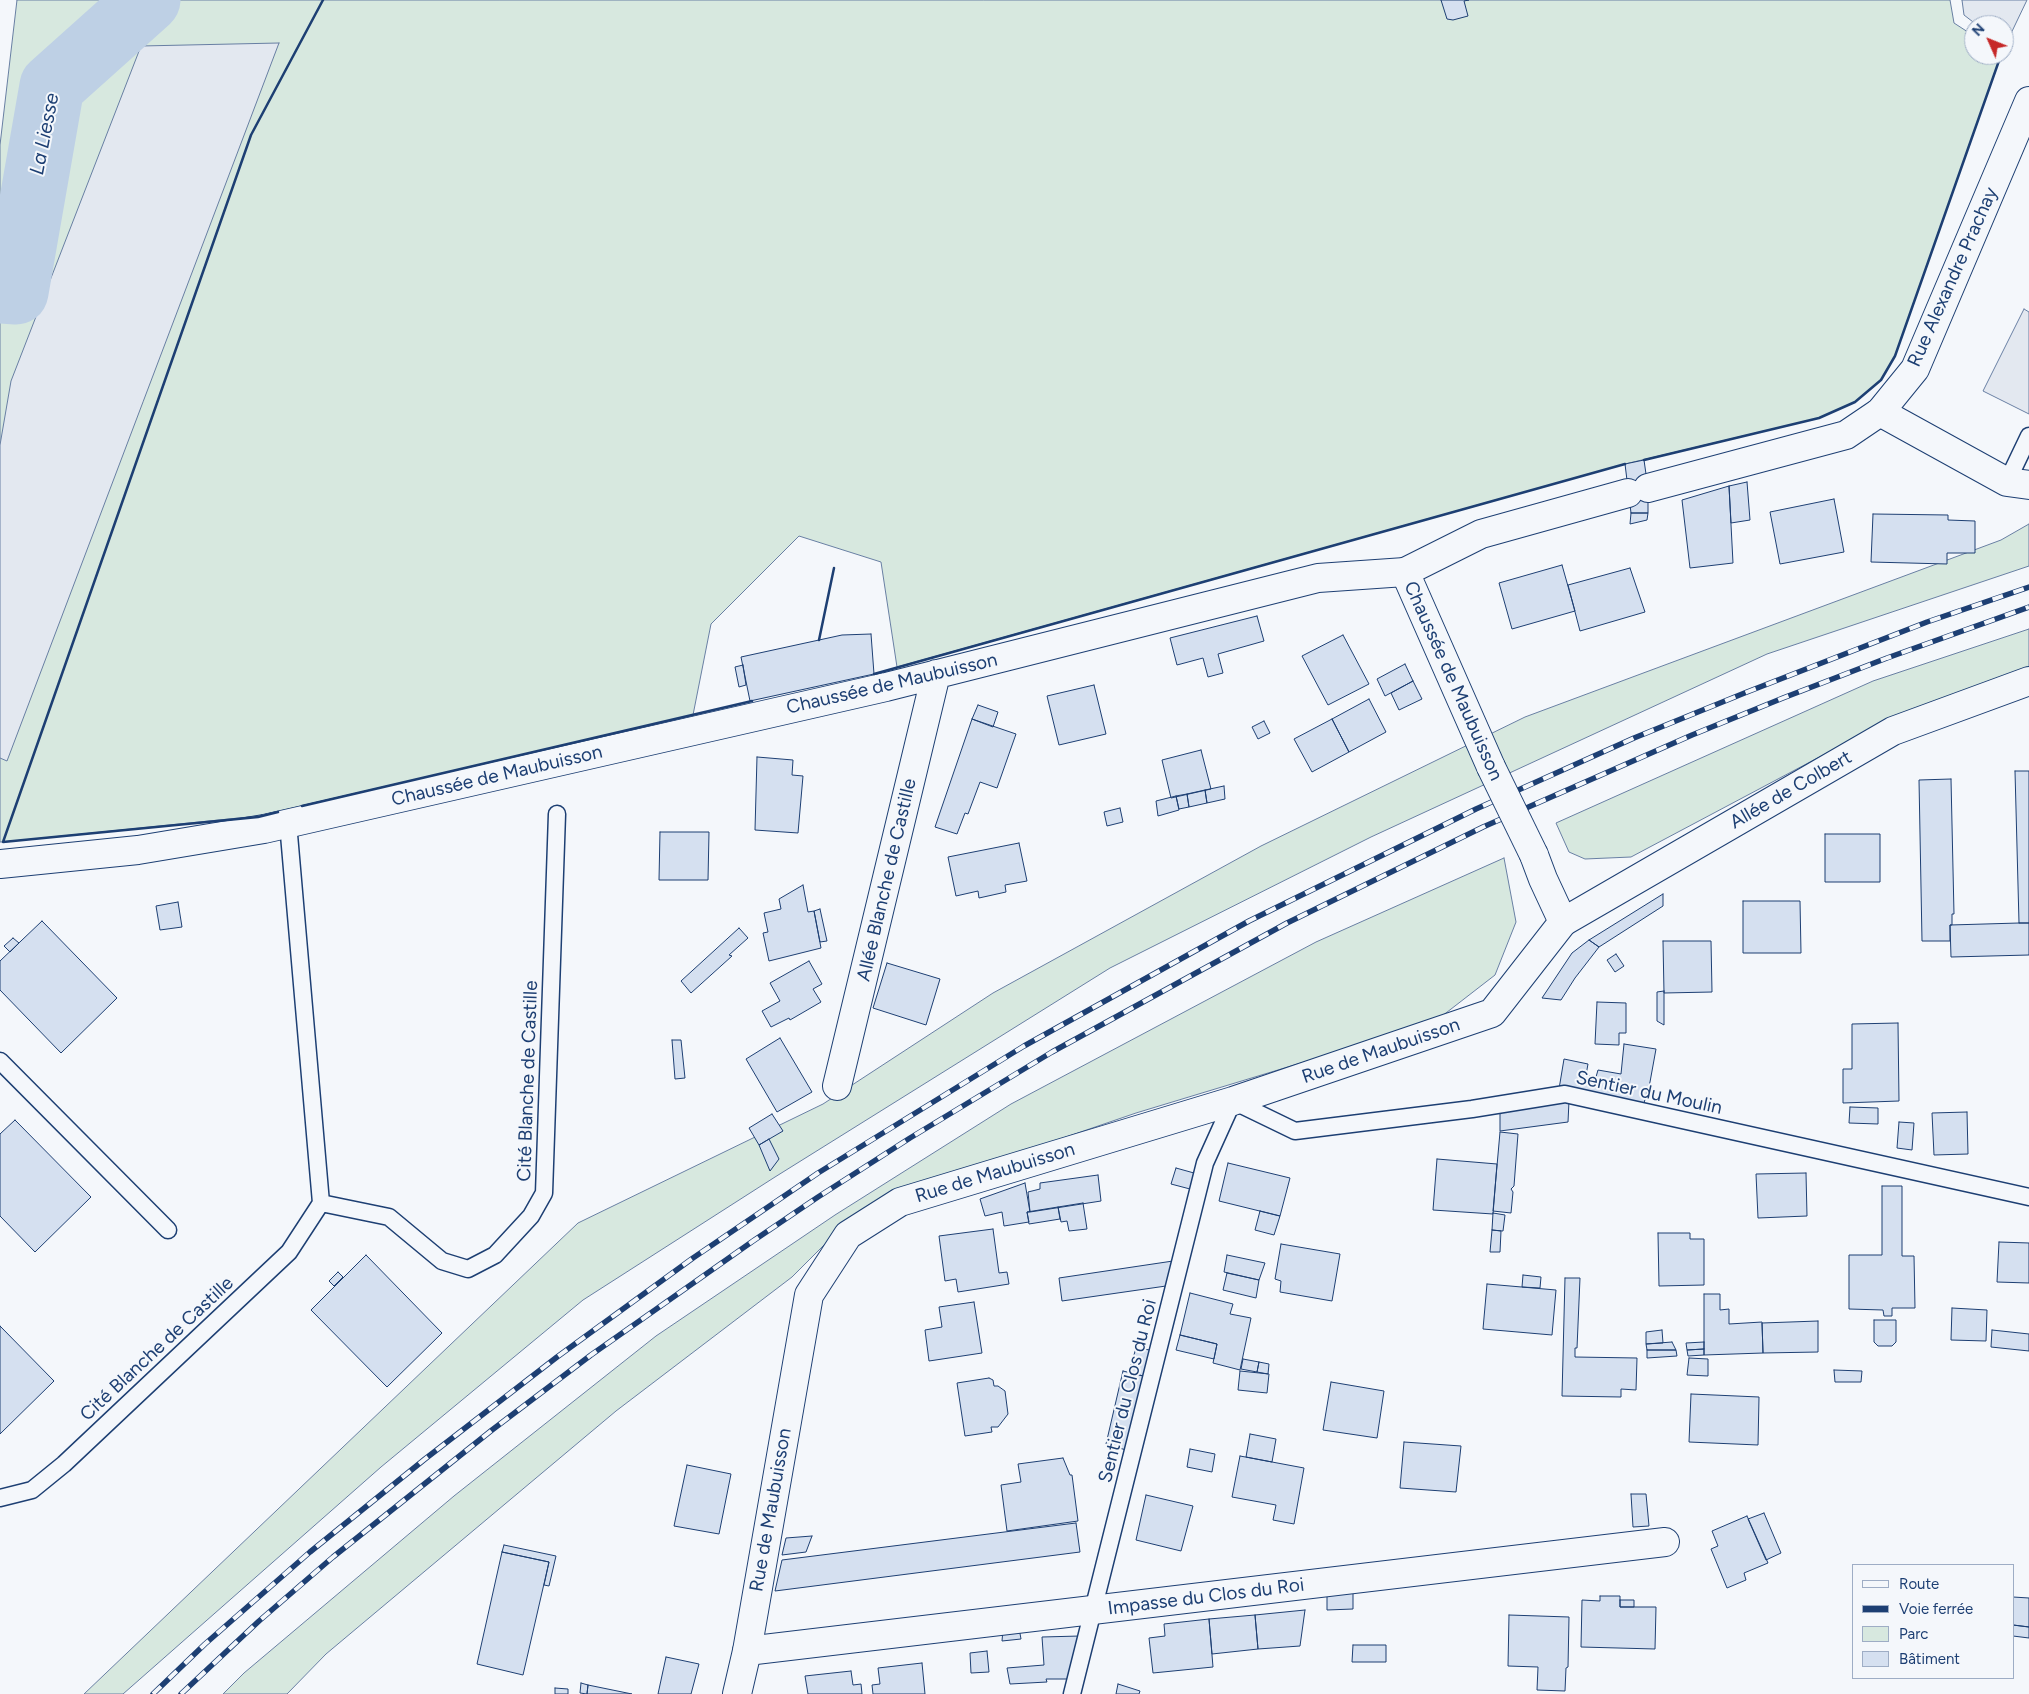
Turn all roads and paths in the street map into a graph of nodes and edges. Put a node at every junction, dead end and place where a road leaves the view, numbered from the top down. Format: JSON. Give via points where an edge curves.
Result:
{"nodes":[{"id":1,"x":2029,"y":101,"type":"edge"},
{"id":2,"x":1880,"y":412,"type":"junction"},
{"id":3,"x":2029,"y":436,"type":"edge"},
{"id":4,"x":2018,"y":484,"type":"edge"},
{"id":5,"x":1405,"y":572,"type":"junction"},
{"id":6,"x":936,"y":674,"type":"junction"},
{"id":7,"x":2029,"y":680,"type":"edge"},
{"id":8,"x":557,"y":814,"type":"dead end"},
{"id":9,"x":288,"y":824,"type":"junction"},
{"id":10,"x":0,"y":864,"type":"edge"},
{"id":11,"x":1563,"y":922,"type":"junction"},
{"id":12,"x":0,"y":1061,"type":"edge"},
{"id":13,"x":837,"y":1086,"type":"dead end"},
{"id":14,"x":1233,"y":1101,"type":"junction"},
{"id":15,"x":2029,"y":1197,"type":"edge"},
{"id":16,"x":321,"y":1203,"type":"junction"},
{"id":17,"x":168,"y":1230,"type":"dead end"},
{"id":18,"x":0,"y":1498,"type":"edge"},
{"id":19,"x":1665,"y":1542,"type":"dead end"},
{"id":20,"x":1093,"y":1610,"type":"junction"},
{"id":21,"x":746,"y":1651,"type":"junction"},
{"id":22,"x":736,"y":1694,"type":"edge"},
{"id":23,"x":1072,"y":1694,"type":"edge"}],
"edges":[{"from":1,"to":2,"type":"street","name":"Rue Alexandre Prachay","via":[[1915,369]]},
{"from":2,"to":4,"type":"street"},
{"from":2,"to":5,"type":"street","name":"Rue Alexandre Prachay","via":[[1846,434],[1481,534]]},
{"from":3,"to":4,"type":"lane"},
{"from":5,"to":6,"type":"street","name":"Chaussée de Maubuisson","via":[[1318,578]]},
{"from":5,"to":11,"type":"street","name":"Chaussée de Maubuisson","bridge":true},
{"from":6,"to":9,"type":"street","name":"Chaussée de Maubuisson"},
{"from":6,"to":13,"type":"street","name":"Allée Blanche de Castille"},
{"from":7,"to":11,"type":"street","name":"Allée de Colbert","via":[[1893,731]]},
{"from":8,"to":16,"type":"lane","name":"Cité Blanche de Castille","via":[[544,1193],[531,1216],[496,1255],[468,1269],[442,1261],[389,1217]]},
{"from":9,"to":10,"type":"street","name":"Chaussée de Maubuisson","via":[[138,850]]},
{"from":9,"to":16,"type":"lane"},
{"from":11,"to":14,"type":"street","name":"Rue de Maubuisson","via":[[1492,1013]]},
{"from":12,"to":17,"type":"lane"},
{"from":14,"to":15,"type":"lane","name":"Sentier du Moulin","via":[[1295,1130],[1472,1109],[1565,1094]]},
{"from":14,"to":20,"type":"lane","name":"Sentier du Clos du Roi","via":[[1205,1163]]},
{"from":14,"to":21,"type":"street","name":"Rue de Maubuisson","via":[[900,1202],[848,1235],[809,1295]]},
{"from":16,"to":18,"type":"lane","name":"Cité Blanche de Castille","via":[[288,1252],[64,1464],[32,1490]]},
{"from":19,"to":20,"type":"street","name":"Impasse du Clos du Roi"},
{"from":20,"to":21,"type":"street","name":"Impasse du Clos du Roi"},
{"from":20,"to":23,"type":"lane","name":"Sentier du Clos du Roi"},
{"from":21,"to":22,"type":"street","name":"Rue de Maubuisson"}]}
